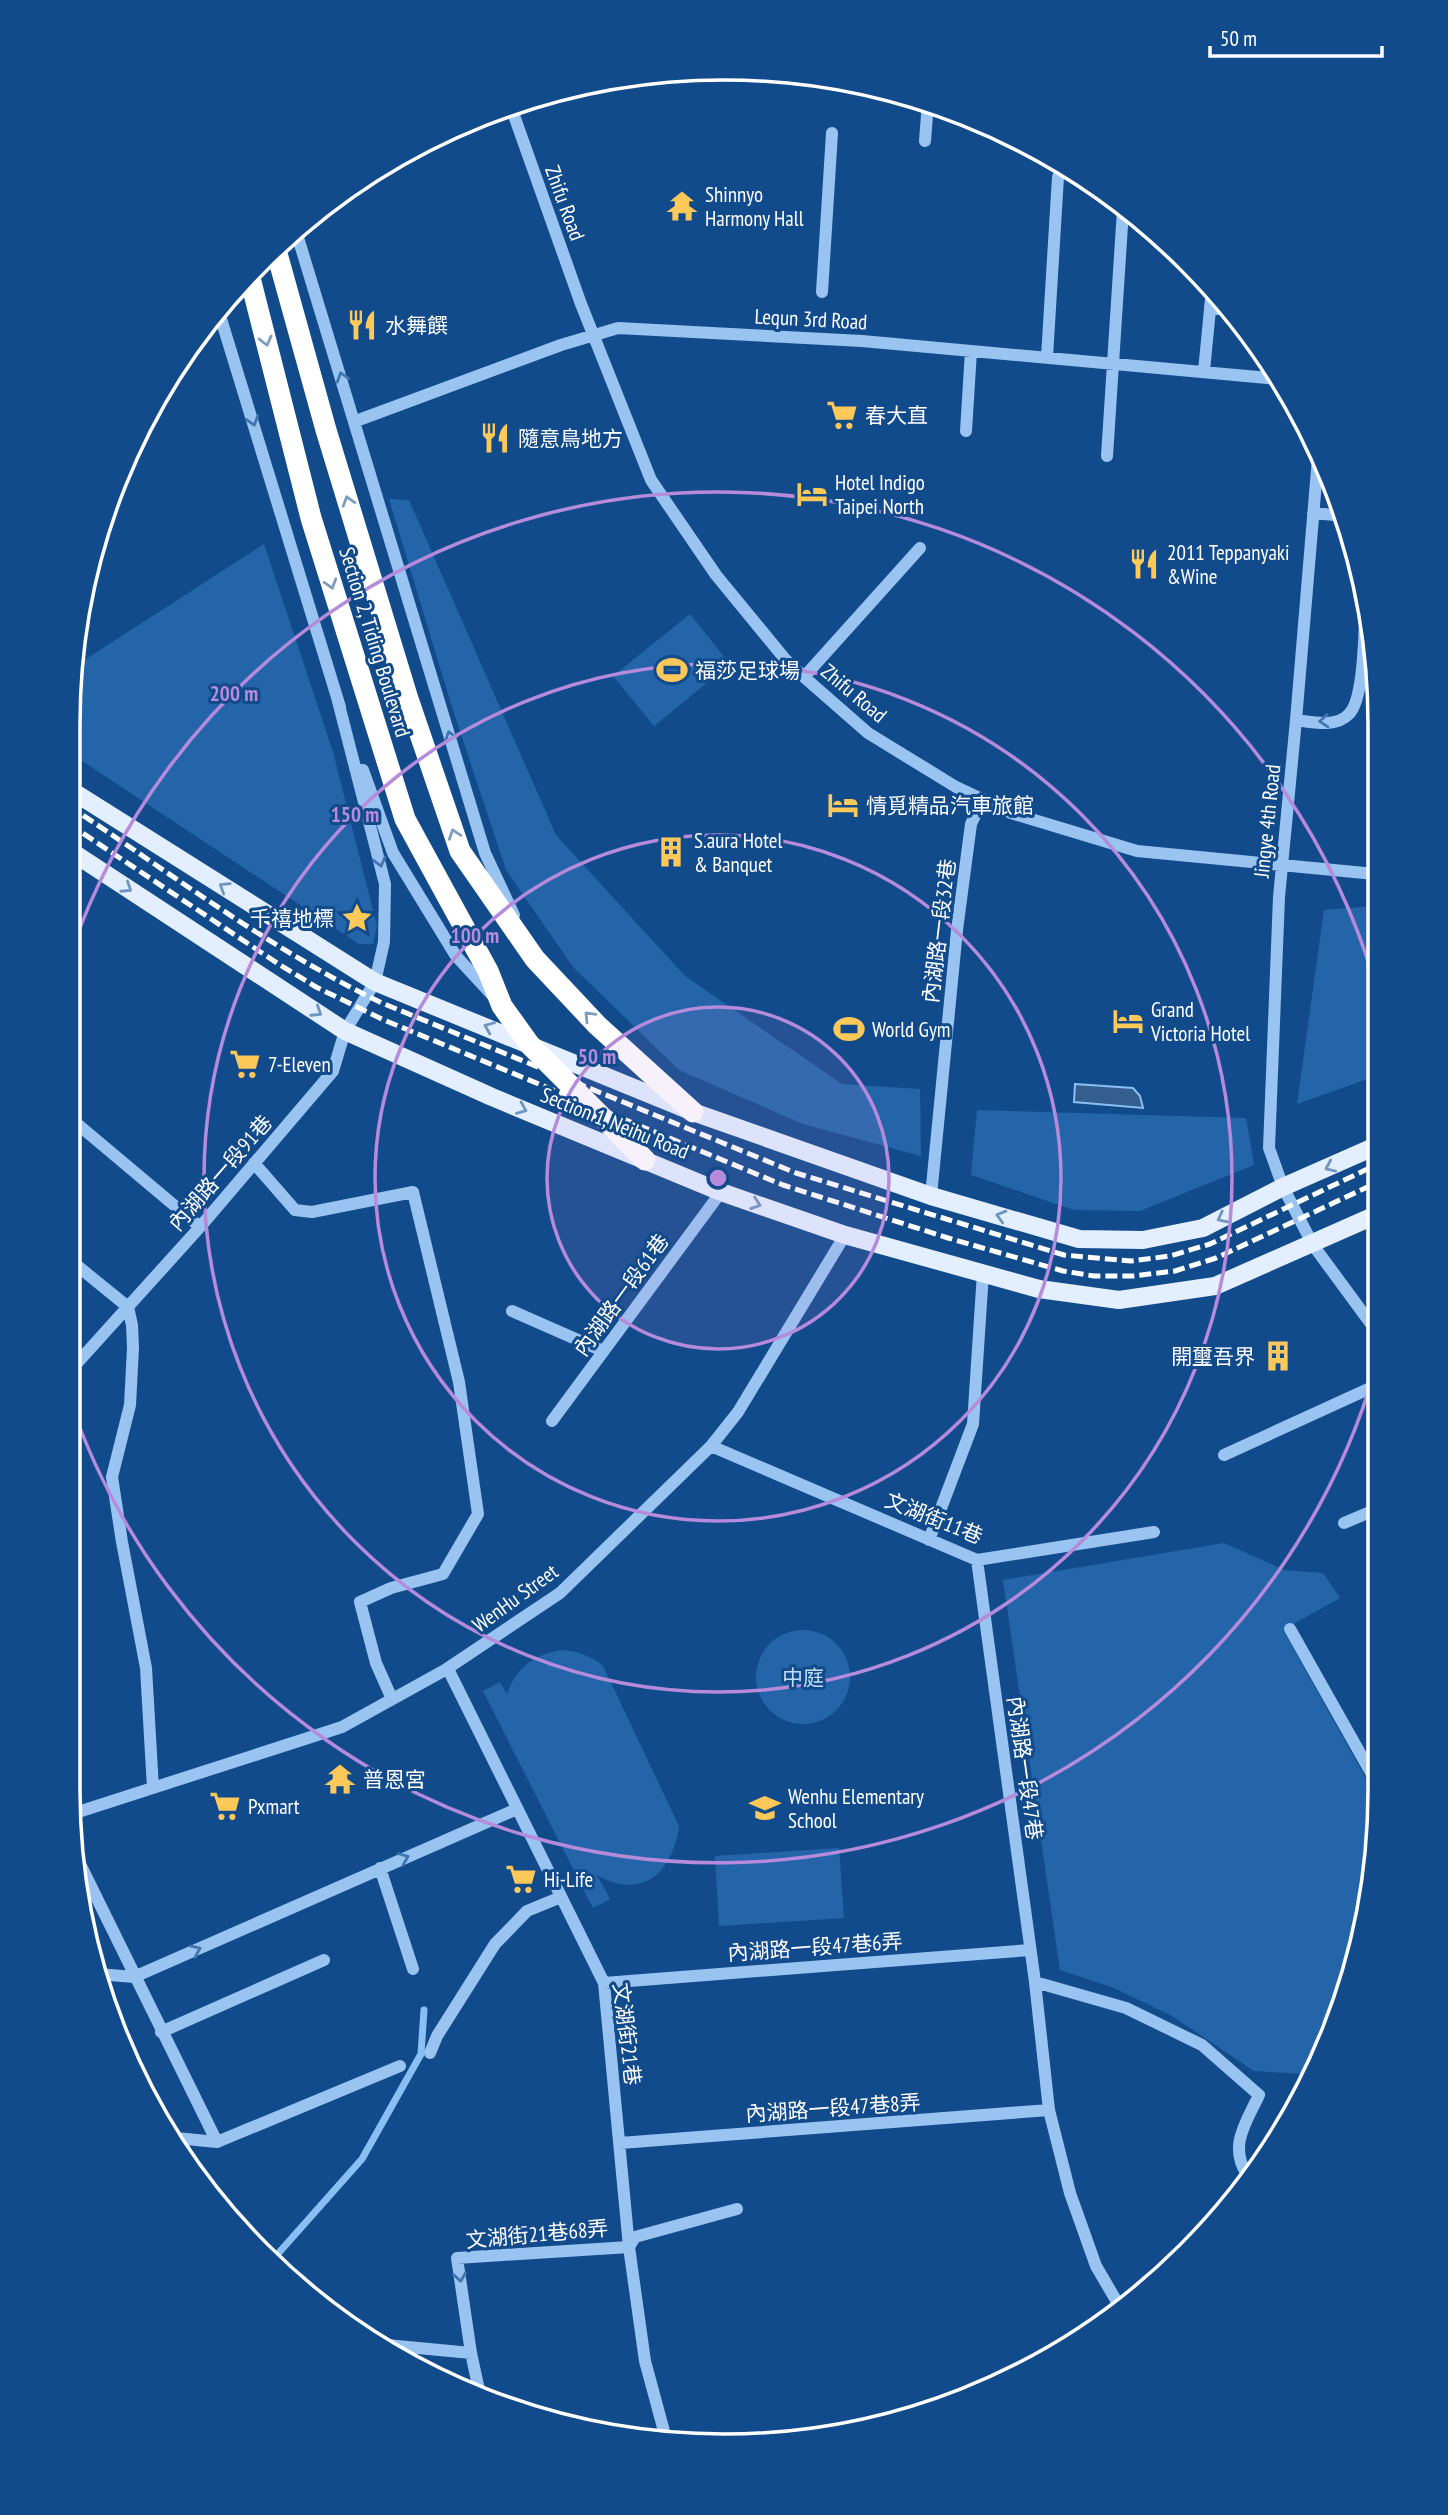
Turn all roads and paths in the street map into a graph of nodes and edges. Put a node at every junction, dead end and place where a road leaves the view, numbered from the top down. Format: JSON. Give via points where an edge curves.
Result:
{"nodes":[{"id":1,"x":927,"y":114,"type":"edge"},
{"id":2,"x":514,"y":116,"type":"edge"},
{"id":3,"x":832,"y":133,"type":"dead end"},
{"id":4,"x":925,"y":141,"type":"dead end"},
{"id":5,"x":1058,"y":177,"type":"dead end"},
{"id":6,"x":1123,"y":219,"type":"edge"},
{"id":7,"x":299,"y":241,"type":"edge"},
{"id":8,"x":279,"y":260,"type":"edge"},
{"id":9,"x":252,"y":287,"type":"edge"},
{"id":10,"x":822,"y":292,"type":"dead end"},
{"id":11,"x":1210,"y":303,"type":"edge"},
{"id":12,"x":1210,"y":307,"type":"junction"},
{"id":13,"x":1215,"y":308,"type":"edge"},
{"id":14,"x":222,"y":322,"type":"edge"},
{"id":15,"x":595,"y":335,"type":"junction"},
{"id":16,"x":971,"y":351,"type":"junction"},
{"id":17,"x":1047,"y":357,"type":"junction"},
{"id":18,"x":1115,"y":363,"type":"junction"},
{"id":19,"x":1204,"y":371,"type":"junction"},
{"id":20,"x":1266,"y":378,"type":"edge"},
{"id":21,"x":356,"y":421,"type":"junction"},
{"id":22,"x":966,"y":431,"type":"dead end"},
{"id":23,"x":1107,"y":456,"type":"dead end"},
{"id":24,"x":1317,"y":473,"type":"edge"},
{"id":25,"x":1313,"y":513,"type":"junction"},
{"id":26,"x":1332,"y":515,"type":"edge"},
{"id":27,"x":920,"y":548,"type":"dead end"},
{"id":28,"x":1362,"y":645,"type":"edge"},
{"id":29,"x":804,"y":677,"type":"junction"},
{"id":30,"x":338,"y":701,"type":"junction"},
{"id":31,"x":1296,"y":720,"type":"junction"},
{"id":32,"x":80,"y":796,"type":"edge"},
{"id":33,"x":983,"y":799,"type":"junction"},
{"id":34,"x":80,"y":857,"type":"edge"},
{"id":35,"x":1281,"y":866,"type":"junction"},
{"id":36,"x":1368,"y":873,"type":"edge"},
{"id":37,"x":535,"y":959,"type":"junction"},
{"id":38,"x":375,"y":982,"type":"junction"},
{"id":39,"x":502,"y":1006,"type":"junction"},
{"id":40,"x":345,"y":1031,"type":"junction"},
{"id":41,"x":530,"y":1045,"type":"junction"},
{"id":42,"x":693,"y":1112,"type":"junction"},
{"id":43,"x":80,"y":1126,"type":"edge"},
{"id":44,"x":1368,"y":1150,"type":"edge"},
{"id":45,"x":645,"y":1160,"type":"junction"},
{"id":46,"x":254,"y":1163,"type":"junction"},
{"id":47,"x":1283,"y":1187,"type":"junction"},
{"id":48,"x":721,"y":1192,"type":"junction"},
{"id":49,"x":931,"y":1196,"type":"junction"},
{"id":50,"x":1368,"y":1219,"type":"edge"},
{"id":51,"x":200,"y":1227,"type":"junction"},
{"id":52,"x":845,"y":1235,"type":"junction"},
{"id":53,"x":1313,"y":1245,"type":"junction"},
{"id":54,"x":80,"y":1268,"type":"edge"},
{"id":55,"x":983,"y":1273,"type":"junction"},
{"id":56,"x":128,"y":1307,"type":"junction"},
{"id":57,"x":512,"y":1311,"type":"dead end"},
{"id":58,"x":1368,"y":1320,"type":"edge"},
{"id":59,"x":603,"y":1351,"type":"junction"},
{"id":60,"x":80,"y":1360,"type":"edge"},
{"id":61,"x":1368,"y":1389,"type":"edge"},
{"id":62,"x":552,"y":1421,"type":"dead end"},
{"id":63,"x":711,"y":1446,"type":"junction"},
{"id":64,"x":1224,"y":1455,"type":"dead end"},
{"id":65,"x":1368,"y":1513,"type":"edge"},
{"id":66,"x":1344,"y":1523,"type":"dead end"},
{"id":67,"x":1154,"y":1532,"type":"dead end"},
{"id":68,"x":929,"y":1539,"type":"junction"},
{"id":69,"x":977,"y":1560,"type":"junction"},
{"id":70,"x":1290,"y":1629,"type":"dead end"},
{"id":71,"x":448,"y":1669,"type":"junction"},
{"id":72,"x":392,"y":1699,"type":"junction"},
{"id":73,"x":1368,"y":1767,"type":"edge"},
{"id":74,"x":153,"y":1788,"type":"junction"},
{"id":75,"x":517,"y":1810,"type":"junction"},
{"id":76,"x":81,"y":1811,"type":"edge"},
{"id":77,"x":380,"y":1868,"type":"junction"},
{"id":78,"x":87,"y":1880,"type":"edge"},
{"id":79,"x":561,"y":1897,"type":"junction"},
{"id":80,"x":1030,"y":1950,"type":"junction"},
{"id":81,"x":324,"y":1960,"type":"dead end"},
{"id":82,"x":413,"y":1969,"type":"dead end"},
{"id":83,"x":107,"y":1975,"type":"edge"},
{"id":84,"x":134,"y":1977,"type":"junction"},
{"id":85,"x":1035,"y":1982,"type":"junction"},
{"id":86,"x":604,"y":1983,"type":"junction"},
{"id":87,"x":161,"y":2032,"type":"junction"},
{"id":88,"x":430,"y":2053,"type":"dead end"},
{"id":89,"x":400,"y":2066,"type":"dead end"},
{"id":90,"x":1049,"y":2110,"type":"junction"},
{"id":91,"x":183,"y":2139,"type":"edge"},
{"id":92,"x":217,"y":2142,"type":"junction"},
{"id":93,"x":620,"y":2143,"type":"junction"},
{"id":94,"x":1244,"y":2170,"type":"edge"},
{"id":95,"x":737,"y":2209,"type":"dead end"},
{"id":96,"x":629,"y":2247,"type":"junction"},
{"id":97,"x":1117,"y":2301,"type":"edge"},
{"id":98,"x":399,"y":2346,"type":"edge"},
{"id":99,"x":471,"y":2353,"type":"junction"},
{"id":100,"x":478,"y":2386,"type":"edge"},
{"id":101,"x":664,"y":2431,"type":"edge"}],
"edges":[{"from":1,"to":4,"type":"street"},
{"from":2,"to":15,"type":"street","name":"Zhifu Road"},
{"from":3,"to":10,"type":"street"},
{"from":5,"to":17,"type":"street"},
{"from":6,"to":18,"type":"street"},
{"from":21,"to":7,"type":"street","name":"Section 2, Tiding Boulevard","one_way":true},
{"from":37,"to":8,"type":"highway","name":"Section 2, Tiding Boulevard","one_way":true,"via":[[460,850],[408,699]]},
{"from":9,"to":39,"type":"highway","name":"Section 2, Tiding Boulevard","one_way":true,"via":[[311,518],[405,818],[488,971]]},
{"from":11,"to":12,"type":"street"},
{"from":12,"to":13,"type":"street"},
{"from":12,"to":19,"type":"street"},
{"from":14,"to":30,"type":"street","name":"Section 2, Tiding Boulevard","one_way":true},
{"from":15,"to":16,"type":"street","name":"Lequn 3rd Road","via":[[618,328]]},
{"from":15,"to":21,"type":"street","name":"Lequn 3rd Road"},
{"from":15,"to":29,"type":"street","name":"Zhifu Road","via":[[651,480],[716,575]]},
{"from":16,"to":17,"type":"street","name":"Lequn 3rd Road"},
{"from":16,"to":22,"type":"street"},
{"from":17,"to":18,"type":"street","name":"Lequn 3rd Road"},
{"from":18,"to":19,"type":"street","name":"Lequn 3rd Road"},
{"from":18,"to":23,"type":"street"},
{"from":19,"to":20,"type":"street","name":"Lequn 3rd Road"},
{"from":37,"to":21,"type":"street","name":"Section 2, Tiding Boulevard","one_way":true,"via":[[485,853]]},
{"from":24,"to":25,"type":"street","name":"Jingye 4th Road"},
{"from":25,"to":26,"type":"street"},
{"from":25,"to":31,"type":"street","name":"Jingye 4th Road"},
{"from":27,"to":29,"type":"street"},
{"from":28,"to":31,"type":"street","one_way":true,"via":[[1358,698],[1348,716],[1326,723]]},
{"from":29,"to":33,"type":"street","name":"Zhifu Road","via":[[868,733]]},
{"from":30,"to":38,"type":"street","name":"內湖路一段91巷","one_way":true,"via":[[385,884],[384,942]]},
{"from":30,"to":39,"type":"street","name":"Section 2, Tiding Boulevard","via":[[393,853],[456,956]]},
{"from":31,"to":35,"type":"street","name":"Jingye 4th Road"},
{"from":38,"to":32,"type":"main road","name":"Section 1, Neihu Road","one_way":true},
{"from":33,"to":35,"type":"street","name":"Zhifu Road","via":[[1011,813],[1137,851]]},
{"from":33,"to":49,"type":"street","name":"內湖路一段32巷","via":[[971,824],[957,930]]},
{"from":34,"to":40,"type":"main road","name":"Section 1, Neihu Road","one_way":true},
{"from":35,"to":36,"type":"street","name":"Zhifu Road"},
{"from":35,"to":47,"type":"street","name":"Jingye 4th Road","via":[[1269,1149]]},
{"from":42,"to":37,"type":"highway","name":"Section 2, Tiding Boulevard","one_way":true,"via":[[597,1025]]},
{"from":38,"to":40,"type":"street","name":"內湖路一段91巷"},
{"from":41,"to":38,"type":"main road","name":"Section 1, Neihu Road","one_way":true},
{"from":39,"to":41,"type":"highway","name":"Section 2, Tiding Boulevard"},
{"from":40,"to":45,"type":"main road","name":"Section 1, Neihu Road","one_way":true},
{"from":40,"to":46,"type":"street","name":"內湖路一段91巷","via":[[333,1071]]},
{"from":41,"to":42,"type":"main road","name":"Section 1, Neihu Road"},
{"from":41,"to":45,"type":"highway","name":"Section 2, Tiding Boulevard"},
{"from":42,"to":49,"type":"main road","name":"Section 1, Neihu Road"},
{"from":43,"to":51,"type":"street"},
{"from":44,"to":47,"type":"main road","name":"Section 1, Neihu Road","one_way":true},
{"from":45,"to":48,"type":"main road","name":"Section 1, Neihu Road"},
{"from":46,"to":51,"type":"street","name":"內湖路一段91巷"},
{"from":46,"to":72,"type":"street","via":[[295,1210],[312,1212],[413,1192],[459,1382],[478,1514],[443,1574],[360,1602],[376,1663]]},
{"from":47,"to":49,"type":"main road","name":"Section 1, Neihu Road","one_way":true,"via":[[1203,1228],[1143,1240],[1079,1239]]},
{"from":47,"to":53,"type":"street","name":"Jingye 4th Road"},
{"from":48,"to":52,"type":"main road","name":"Section 1, Neihu Road","one_way":true},
{"from":48,"to":59,"type":"street","name":"內湖路一段61巷"},
{"from":50,"to":53,"type":"main road","name":"Section 1, Neihu Road"},
{"from":51,"to":56,"type":"street","name":"內湖路一段91巷"},
{"from":52,"to":55,"type":"main road","name":"Section 1, Neihu Road"},
{"from":52,"to":63,"type":"street","name":"WenHu Street","via":[[738,1412]]},
{"from":53,"to":55,"type":"main road","name":"Section 1, Neihu Road","via":[[1215,1286],[1119,1300],[1039,1289]]},
{"from":53,"to":58,"type":"street","name":"Jingye 4th Road"},
{"from":54,"to":56,"type":"street"},
{"from":55,"to":68,"type":"street","via":[[973,1424]]},
{"from":56,"to":60,"type":"street","name":"內湖路一段91巷"},
{"from":56,"to":74,"type":"street","via":[[134,1348],[130,1405],[112,1477],[146,1668]]},
{"from":57,"to":59,"type":"street"},
{"from":59,"to":62,"type":"street","name":"內湖路一段61巷"},
{"from":61,"to":64,"type":"street"},
{"from":63,"to":68,"type":"street","name":"文湖街11巷"},
{"from":63,"to":71,"type":"street","name":"WenHu Street","via":[[560,1593]]},
{"from":65,"to":66,"type":"street"},
{"from":67,"to":69,"type":"street","name":"文湖街11巷"},
{"from":68,"to":69,"type":"street","name":"文湖街11巷"},
{"from":69,"to":80,"type":"street","name":"內湖路一段47巷"},
{"from":70,"to":73,"type":"street"},
{"from":71,"to":72,"type":"street","name":"WenHu Street"},
{"from":71,"to":75,"type":"street","name":"文湖街21巷"},
{"from":72,"to":74,"type":"street","name":"WenHu Street","via":[[342,1727]]},
{"from":74,"to":76,"type":"street","name":"WenHu Street"},
{"from":77,"to":75,"type":"street","one_way":true},
{"from":75,"to":79,"type":"street","name":"文湖街21巷"},
{"from":77,"to":82,"type":"street"},
{"from":84,"to":77,"type":"street","one_way":true},
{"from":78,"to":84,"type":"street"},
{"from":79,"to":86,"type":"street","name":"文湖街21巷"},
{"from":79,"to":88,"type":"street","via":[[527,1911],[495,1944]]},
{"from":80,"to":85,"type":"street","name":"內湖路一段47巷"},
{"from":80,"to":86,"type":"street","name":"內湖路一段47巷6弄"},
{"from":81,"to":87,"type":"street"},
{"from":83,"to":84,"type":"street"},
{"from":84,"to":87,"type":"street"},
{"from":85,"to":90,"type":"street","name":"內湖路一段47巷"},
{"from":85,"to":94,"type":"street","via":[[1126,2008],[1202,2045],[1259,2095],[1237,2140]]},
{"from":86,"to":93,"type":"street","name":"文湖街21巷"},
{"from":87,"to":92,"type":"street"},
{"from":89,"to":92,"type":"street"},
{"from":90,"to":93,"type":"street","name":"內湖路一段47巷8弄"},
{"from":90,"to":97,"type":"street","name":"內湖路一段47巷","via":[[1070,2193],[1096,2266]]},
{"from":91,"to":92,"type":"street"},
{"from":93,"to":96,"type":"street","name":"文湖街21巷"},
{"from":95,"to":96,"type":"street","via":[[635,2237]]},
{"from":96,"to":99,"type":"street","name":"文湖街21巷68弄","one_way":true,"via":[[457,2258]]},
{"from":96,"to":101,"type":"street","name":"文湖街21巷","via":[[645,2361]]},
{"from":98,"to":99,"type":"street"},
{"from":99,"to":100,"type":"street","name":"文湖街21巷68弄"}]}
